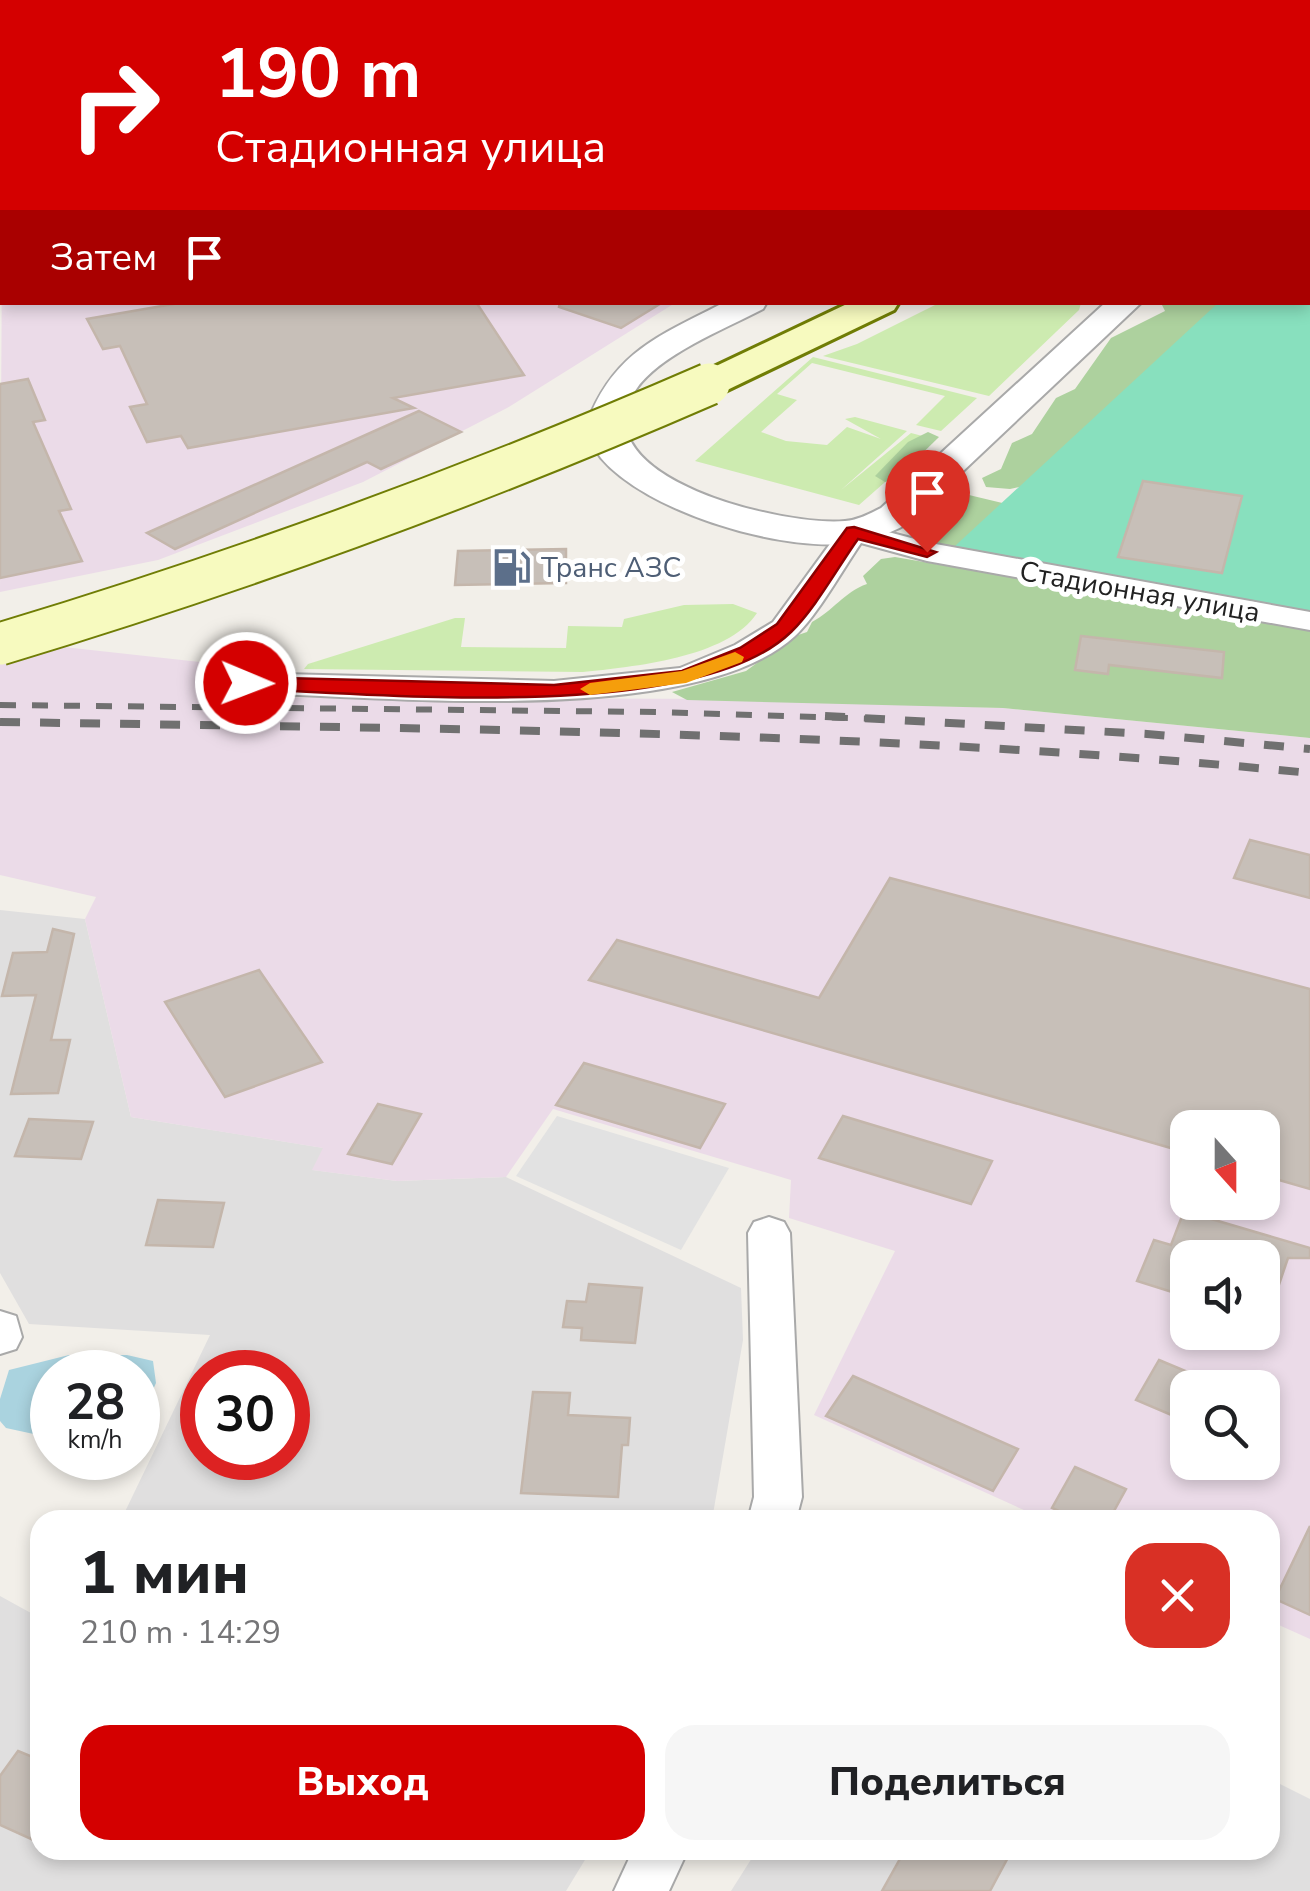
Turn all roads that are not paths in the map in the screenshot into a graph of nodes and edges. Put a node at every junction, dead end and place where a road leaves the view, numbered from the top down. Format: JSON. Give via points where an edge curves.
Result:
{"nodes":[{"id":1,"x":746,"y":305,"type":"edge"},
{"id":2,"x":875,"y":305,"type":"edge"},
{"id":3,"x":1102,"y":316,"type":"edge"},
{"id":4,"x":854,"y":532,"type":"junction"},
{"id":5,"x":1310,"y":621,"type":"edge"},
{"id":6,"x":0,"y":644,"type":"edge"},
{"id":7,"x":246,"y":683,"type":"dead end"},
{"id":8,"x":769,"y":1233,"type":"dead end"},
{"id":9,"x":0,"y":1328,"type":"edge"},
{"id":10,"x":0,"y":1337,"type":"edge"},
{"id":11,"x":774,"y":1510,"type":"edge"},
{"id":12,"x":656,"y":1860,"type":"edge"},
{"id":13,"x":640,"y":1891,"type":"edge"}],
"edges":[{"from":1,"to":4,"type":"street","via":[[630,376],[615,393],[608,432],[634,471],[693,504],[792,529]]},
{"from":2,"to":6,"type":"main road","bridge":true,"via":[[491,478],[147,601]]},
{"from":3,"to":4,"type":"street","via":[[894,516]]},
{"from":4,"to":5,"type":"street","name":"Стадионная улица","via":[[927,552]]},
{"from":4,"to":7,"type":"street","via":[[784,628],[686,677],[554,691]]},
{"from":8,"to":11,"type":"street"},
{"from":9,"to":10,"type":"street"},
{"from":12,"to":13,"type":"street"}]}
